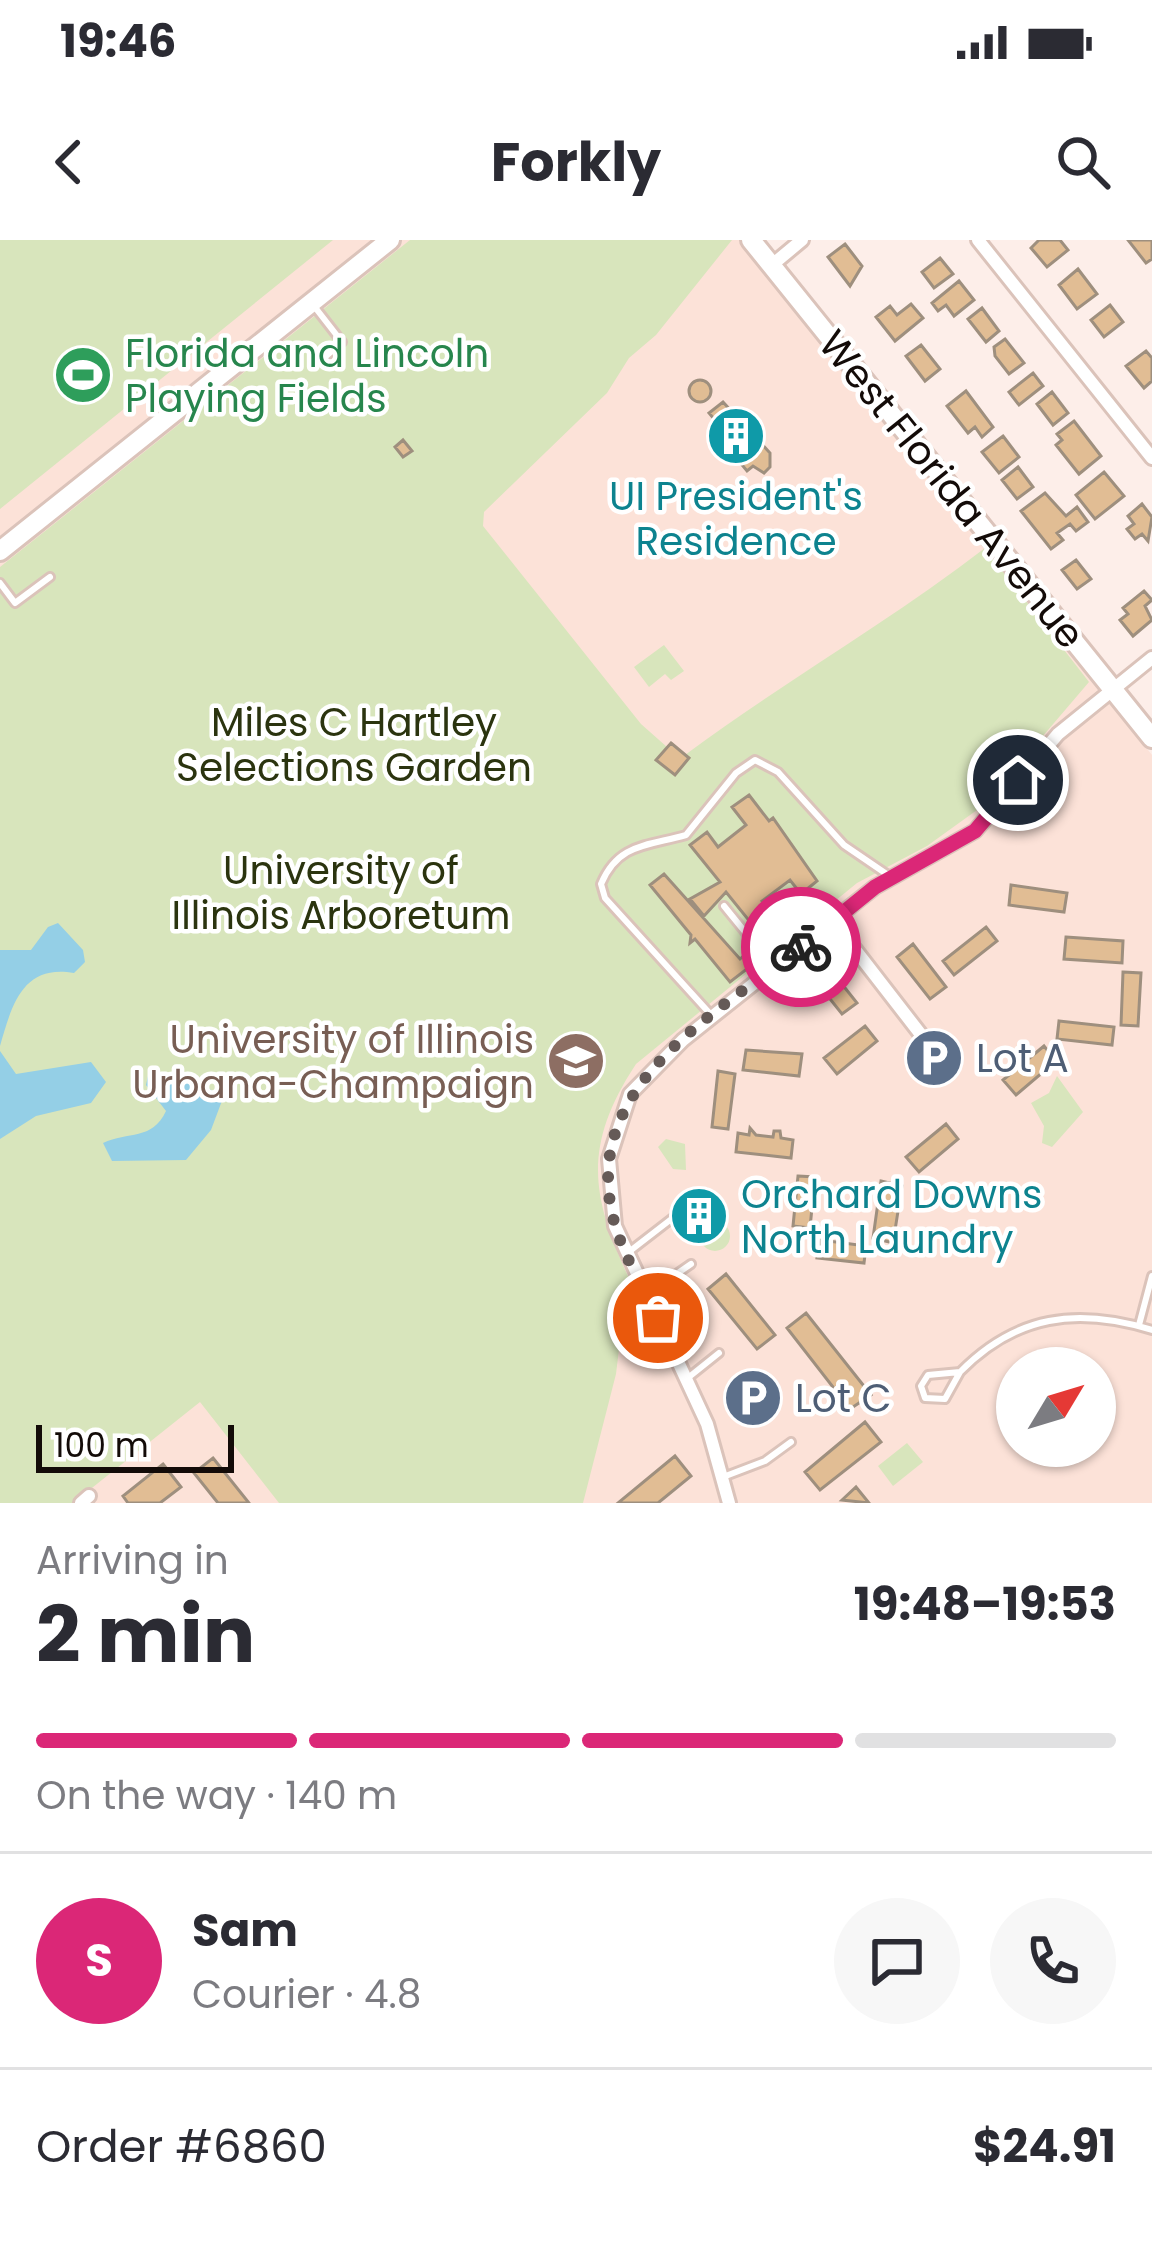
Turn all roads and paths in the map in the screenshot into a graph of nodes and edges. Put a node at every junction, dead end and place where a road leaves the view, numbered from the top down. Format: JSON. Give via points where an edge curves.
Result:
{"nodes":[{"id":1,"x":391,"y":240,"type":"edge"},
{"id":2,"x":751,"y":240,"type":"edge"},
{"id":3,"x":802,"y":240,"type":"edge"},
{"id":4,"x":978,"y":240,"type":"edge"},
{"id":5,"x":772,"y":265,"type":"junction"},
{"id":6,"x":311,"y":303,"type":"junction"},
{"id":7,"x":325,"y":357,"type":"dead end"},
{"id":8,"x":1152,"y":458,"type":"edge"},
{"id":9,"x":0,"y":551,"type":"edge"},
{"id":10,"x":50,"y":577,"type":"dead end"},
{"id":11,"x":0,"y":584,"type":"edge"},
{"id":12,"x":1152,"y":658,"type":"edge"},
{"id":13,"x":1113,"y":690,"type":"junction"},
{"id":14,"x":1152,"y":738,"type":"edge"},
{"id":15,"x":891,"y":877,"type":"junction"},
{"id":16,"x":724,"y":906,"type":"dead end"},
{"id":17,"x":833,"y":921,"type":"junction"},
{"id":18,"x":774,"y":968,"type":"junction"},
{"id":19,"x":712,"y":1017,"type":"junction"},
{"id":20,"x":946,"y":1067,"type":"dead end"},
{"id":21,"x":706,"y":1193,"type":"dead end"},
{"id":22,"x":627,"y":1253,"type":"junction"},
{"id":23,"x":691,"y":1264,"type":"dead end"},
{"id":24,"x":1152,"y":1276,"type":"edge"},
{"id":25,"x":647,"y":1294,"type":"junction"},
{"id":26,"x":1139,"y":1326,"type":"junction"},
{"id":27,"x":1152,"y":1330,"type":"edge"},
{"id":28,"x":719,"y":1353,"type":"dead end"},
{"id":29,"x":960,"y":1372,"type":"junction"},
{"id":30,"x":688,"y":1378,"type":"junction"},
{"id":31,"x":791,"y":1442,"type":"dead end"},
{"id":32,"x":723,"y":1478,"type":"junction"},
{"id":33,"x":729,"y":1503,"type":"edge"}],
"edges":[{"from":1,"to":6,"type":"main road"},
{"from":2,"to":5,"type":"main road","name":"West Florida Avenue"},
{"from":3,"to":5,"type":"street"},
{"from":4,"to":8,"type":"street"},
{"from":5,"to":13,"type":"main road","name":"West Florida Avenue"},
{"from":6,"to":7,"type":"lane","via":[[342,342]]},
{"from":6,"to":9,"type":"main road"},
{"from":10,"to":11,"type":"lane","via":[[15,603]]},
{"from":12,"to":13,"type":"street"},
{"from":13,"to":14,"type":"main road","name":"West Florida Avenue"},
{"from":13,"to":15,"type":"street","via":[[1058,734],[975,831]]},
{"from":15,"to":17,"type":"street"},
{"from":15,"to":19,"type":"lane","via":[[844,845],[778,772],[755,760],[686,835],[623,852],[601,884],[605,898]]},
{"from":16,"to":18,"type":"lane"},
{"from":17,"to":18,"type":"street"},
{"from":17,"to":20,"type":"street"},
{"from":18,"to":19,"type":"street"},
{"from":19,"to":22,"type":"street","via":[[638,1082],[621,1112],[608,1179]]},
{"from":21,"to":22,"type":"lane"},
{"from":22,"to":25,"type":"street"},
{"from":23,"to":25,"type":"lane"},
{"from":24,"to":26,"type":"lane"},
{"from":25,"to":30,"type":"street"},
{"from":26,"to":27,"type":"lane"},
{"from":26,"to":29,"type":"lane","via":[[1049,1318],[1002,1335]]},
{"from":28,"to":30,"type":"lane"},
{"from":29,"to":29,"type":"lane","via":[[928,1375],[925,1398],[945,1400]]},
{"from":30,"to":32,"type":"street"},
{"from":31,"to":32,"type":"lane"},
{"from":32,"to":33,"type":"street"}]}
